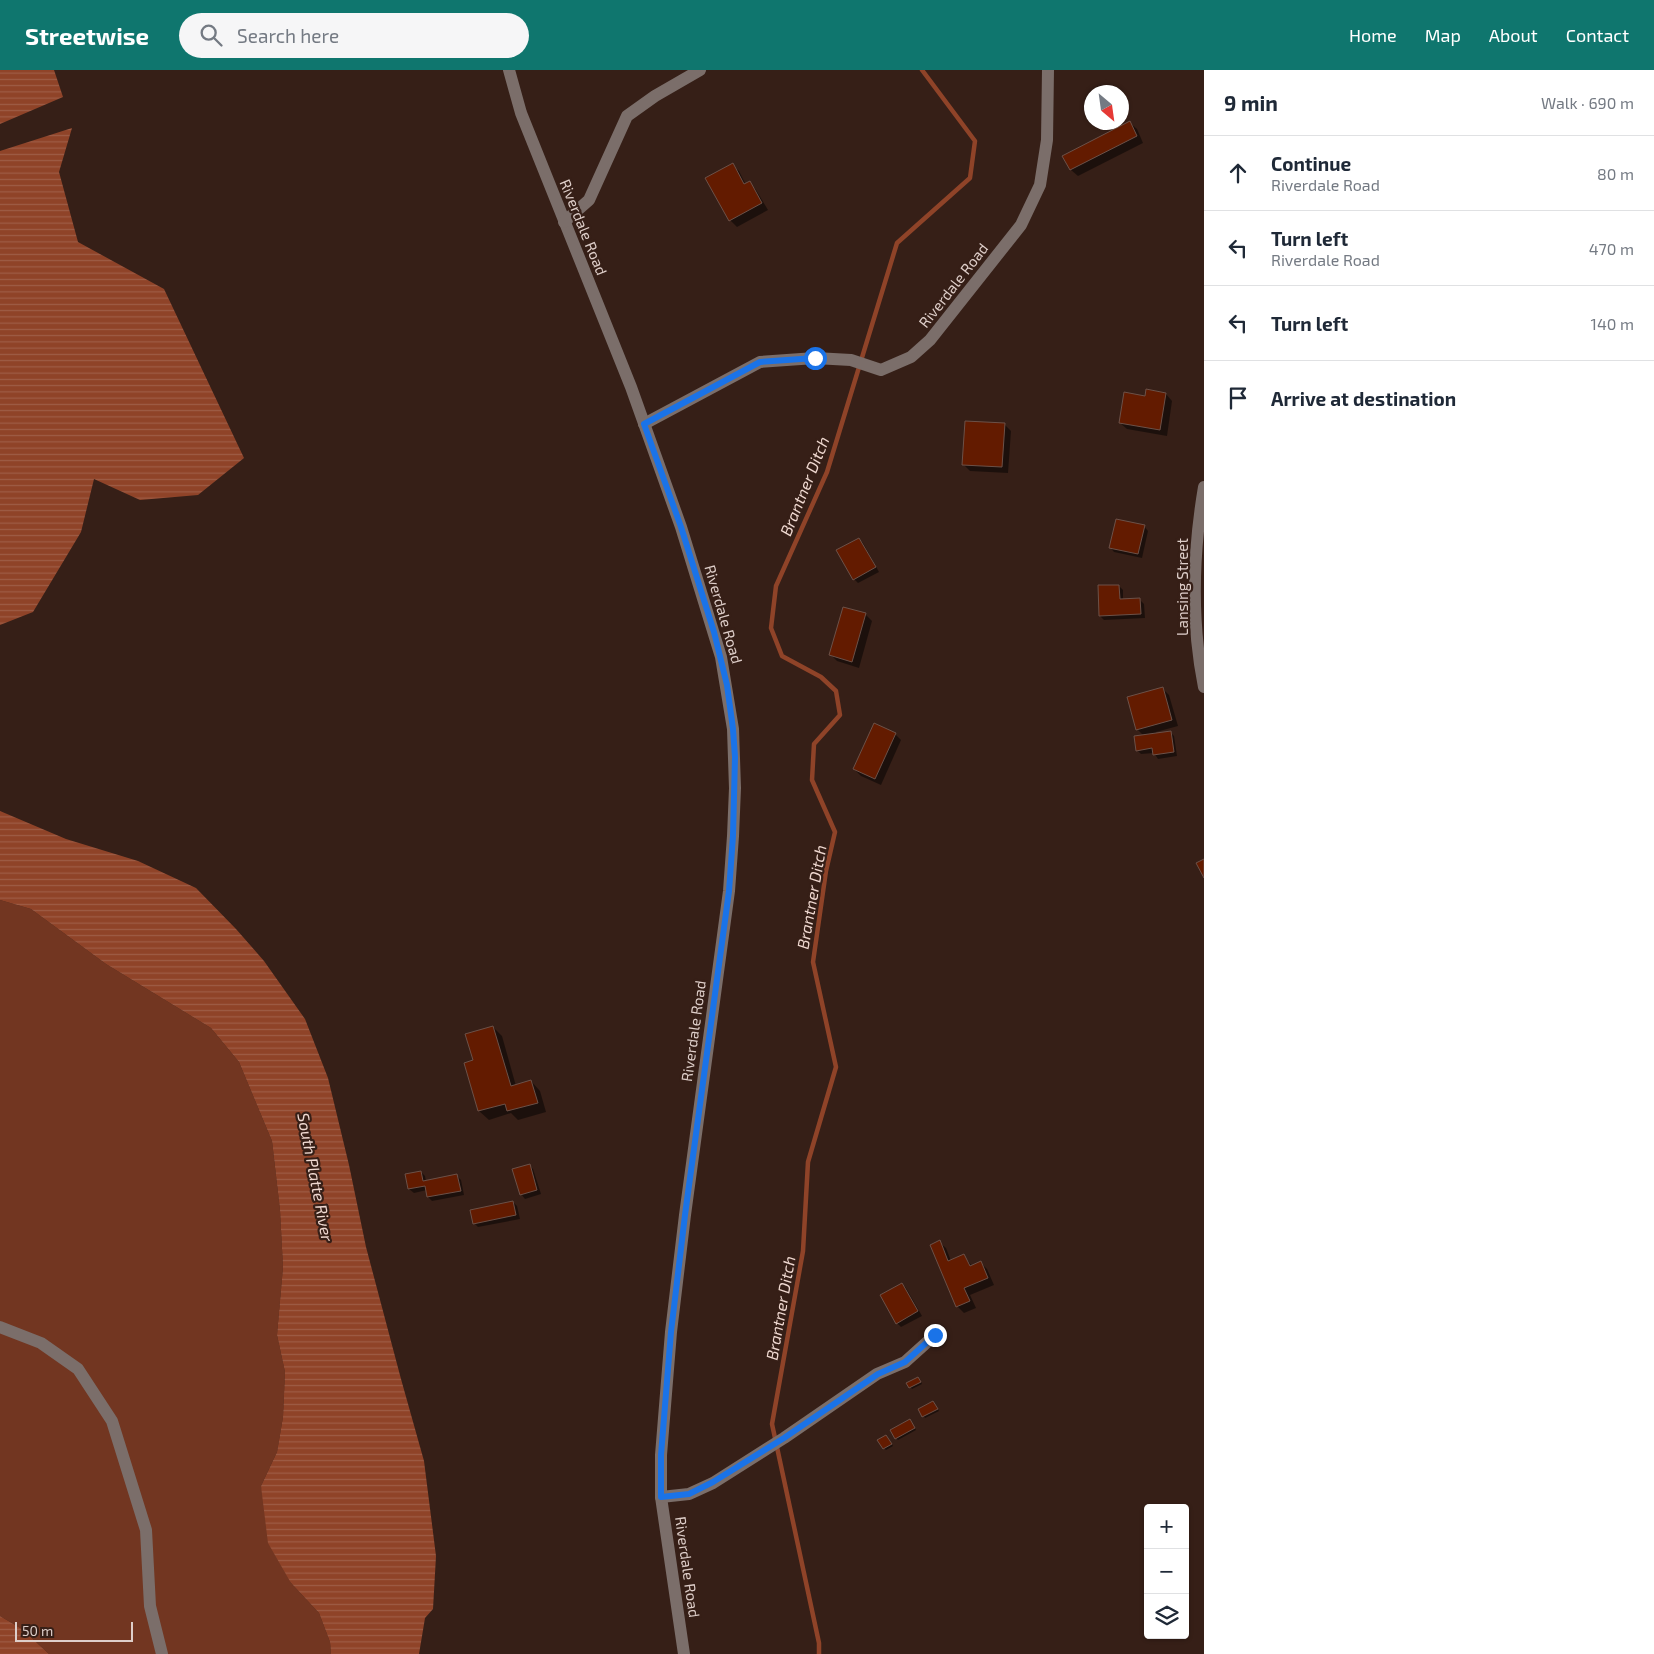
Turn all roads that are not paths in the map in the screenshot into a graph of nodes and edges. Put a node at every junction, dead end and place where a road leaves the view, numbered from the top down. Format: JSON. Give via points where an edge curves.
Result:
{"nodes":[{"id":1,"x":509,"y":70,"type":"edge"},
{"id":2,"x":700,"y":70,"type":"edge"},
{"id":3,"x":1048,"y":70,"type":"edge"},
{"id":4,"x":564,"y":222,"type":"junction"},
{"id":5,"x":644,"y":424,"type":"junction"},
{"id":6,"x":1204,"y":487,"type":"edge"},
{"id":7,"x":1204,"y":687,"type":"edge"},
{"id":8,"x":0,"y":1328,"type":"edge"},
{"id":9,"x":935,"y":1335,"type":"dead end"},
{"id":10,"x":661,"y":1497,"type":"junction"},
{"id":11,"x":162,"y":1654,"type":"edge"},
{"id":12,"x":684,"y":1654,"type":"edge"}],
"edges":[{"from":1,"to":4,"type":"street","name":"Riverdale Road","via":[[521,113]]},
{"from":2,"to":4,"type":"street","via":[[627,116],[589,200]]},
{"from":3,"to":5,"type":"street","name":"Riverdale Road","via":[[1047,140],[1040,185],[1021,224],[930,340],[911,357],[882,370],[851,360],[815,358],[760,362]]},
{"from":4,"to":5,"type":"street","name":"Riverdale Road"},
{"from":5,"to":10,"type":"street","name":"Riverdale Road","via":[[681,527],[721,657],[733,729],[735,765],[729,891],[671,1332],[661,1455]]},
{"from":6,"to":7,"type":"street","name":"Lansing Street","via":[[1196,577],[1199,663]]},
{"from":8,"to":11,"type":"street","via":[[41,1344],[78,1369],[112,1421],[146,1530],[150,1606]]},
{"from":9,"to":10,"type":"street","via":[[905,1362],[878,1374],[713,1482],[689,1494]]},
{"from":10,"to":12,"type":"street","name":"Riverdale Road"}]}
